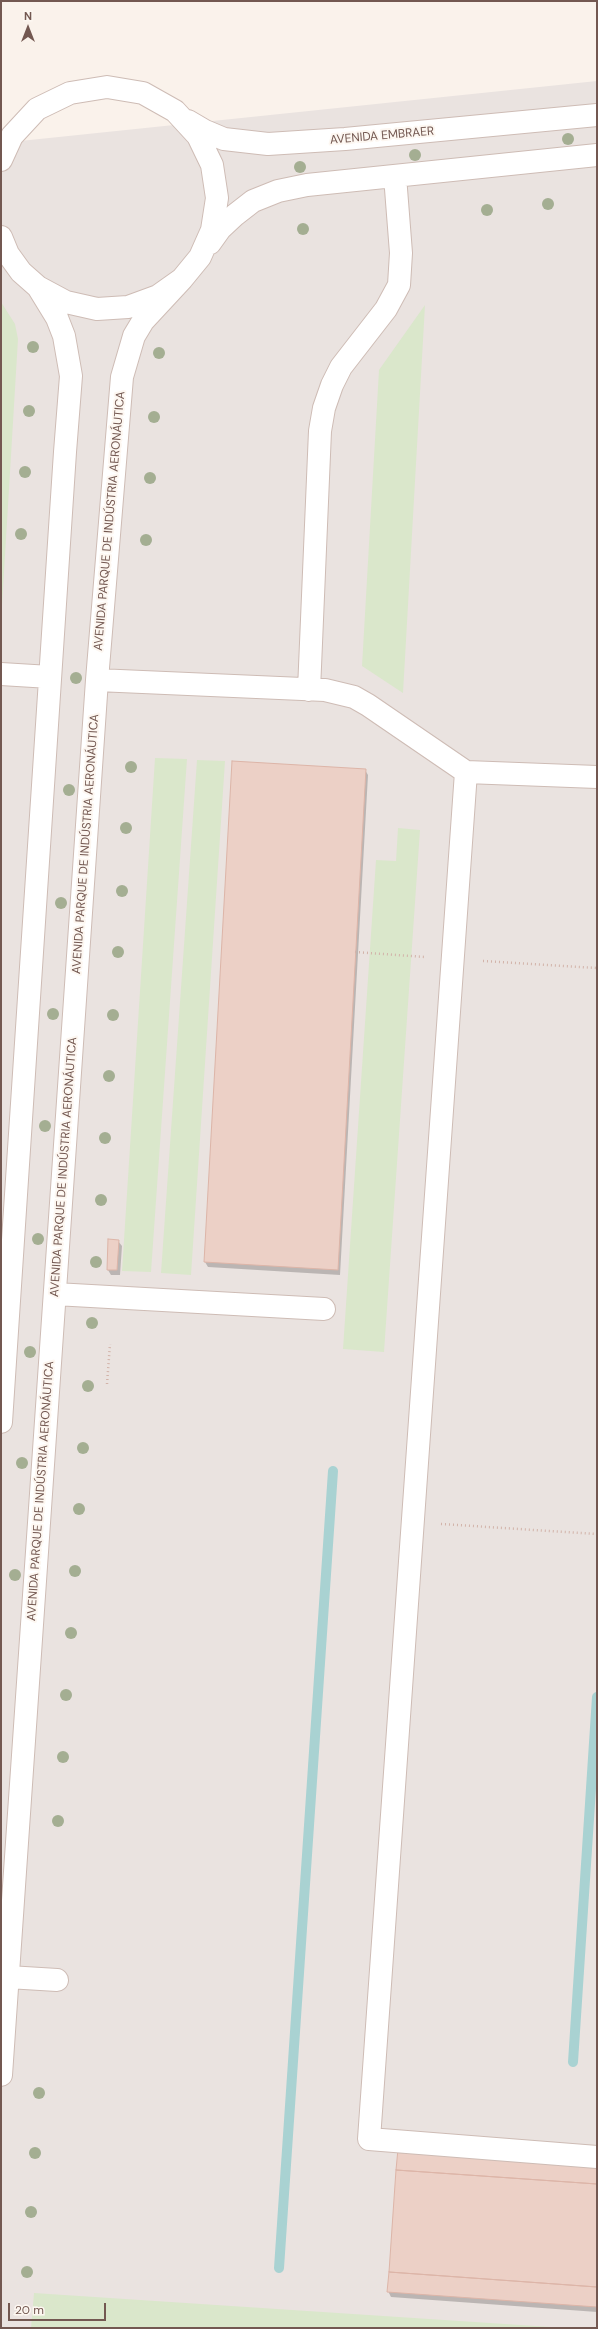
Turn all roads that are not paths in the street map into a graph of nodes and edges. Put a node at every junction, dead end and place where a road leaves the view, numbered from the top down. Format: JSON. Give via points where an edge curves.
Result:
{"nodes":[{"id":1,"x":175,"y":111,"type":"junction"},
{"id":2,"x":597,"y":115,"type":"edge"},
{"id":3,"x":6,"y":141,"type":"edge"},
{"id":4,"x":597,"y":155,"type":"edge"},
{"id":5,"x":1,"y":160,"type":"edge"},
{"id":6,"x":394,"y":176,"type":"junction"},
{"id":7,"x":1,"y":237,"type":"edge"},
{"id":8,"x":1,"y":255,"type":"edge"},
{"id":9,"x":200,"y":257,"type":"junction"},
{"id":10,"x":21,"y":272,"type":"junction"},
{"id":11,"x":182,"y":279,"type":"junction"},
{"id":12,"x":38,"y":287,"type":"junction"},
{"id":13,"x":1,"y":674,"type":"edge"},
{"id":14,"x":50,"y":677,"type":"junction"},
{"id":15,"x":97,"y":680,"type":"junction"},
{"id":16,"x":308,"y":690,"type":"junction"},
{"id":17,"x":466,"y":772,"type":"junction"},
{"id":18,"x":597,"y":777,"type":"edge"},
{"id":19,"x":55,"y":1294,"type":"junction"},
{"id":20,"x":324,"y":1309,"type":"dead end"},
{"id":21,"x":1,"y":1422,"type":"edge"},
{"id":22,"x":8,"y":1977,"type":"junction"},
{"id":23,"x":56,"y":1980,"type":"dead end"},
{"id":24,"x":1,"y":2075,"type":"edge"},
{"id":25,"x":597,"y":2157,"type":"edge"}],
"edges":[{"from":1,"to":2,"type":"street","name":"AVENIDA EMBRAER","via":[[200,128],[224,139],[268,144]]},
{"from":1,"to":3,"type":"street","via":[[142,93],[107,87],[70,93],[37,109]]},
{"from":1,"to":9,"type":"street","via":[[198,136],[212,165],[217,198],[212,230]]},
{"from":3,"to":5,"type":"street"},
{"from":4,"to":6,"type":"street"},
{"from":6,"to":9,"type":"street","via":[[307,185],[278,191],[253,201],[220,229]]},
{"from":6,"to":16,"type":"street","via":[[400,253],[399,285],[386,309],[342,367],[332,385],[320,431]]},
{"from":7,"to":10,"type":"street","via":[[8,254]]},
{"from":8,"to":10,"type":"street"},
{"from":9,"to":11,"type":"street"},
{"from":10,"to":12,"type":"street"},
{"from":11,"to":12,"type":"street","via":[[158,296],[128,307],[97,309],[66,302]]},
{"from":11,"to":15,"type":"street","name":"AVENIDA PARQUE DE INDÚSTRIA AERONÁUTICA","via":[[142,321],[134,336],[122,377]]},
{"from":12,"to":14,"type":"street","via":[[57,318],[64,336],[72,376]]},
{"from":13,"to":14,"type":"street"},
{"from":14,"to":21,"type":"street"},
{"from":15,"to":16,"type":"street"},
{"from":15,"to":19,"type":"street","name":"AVENIDA PARQUE DE INDÚSTRIA AERONÁUTICA"},
{"from":16,"to":17,"type":"street","via":[[325,690],[354,697]]},
{"from":17,"to":18,"type":"street"},
{"from":17,"to":25,"type":"street","via":[[369,2139]]},
{"from":19,"to":20,"type":"street"},
{"from":19,"to":22,"type":"street","name":"AVENIDA PARQUE DE INDÚSTRIA AERONÁUTICA"},
{"from":22,"to":23,"type":"street"},
{"from":22,"to":24,"type":"street","name":"AVENIDA PARQUE DE INDÚSTRIA AERONÁUTICA"}]}
